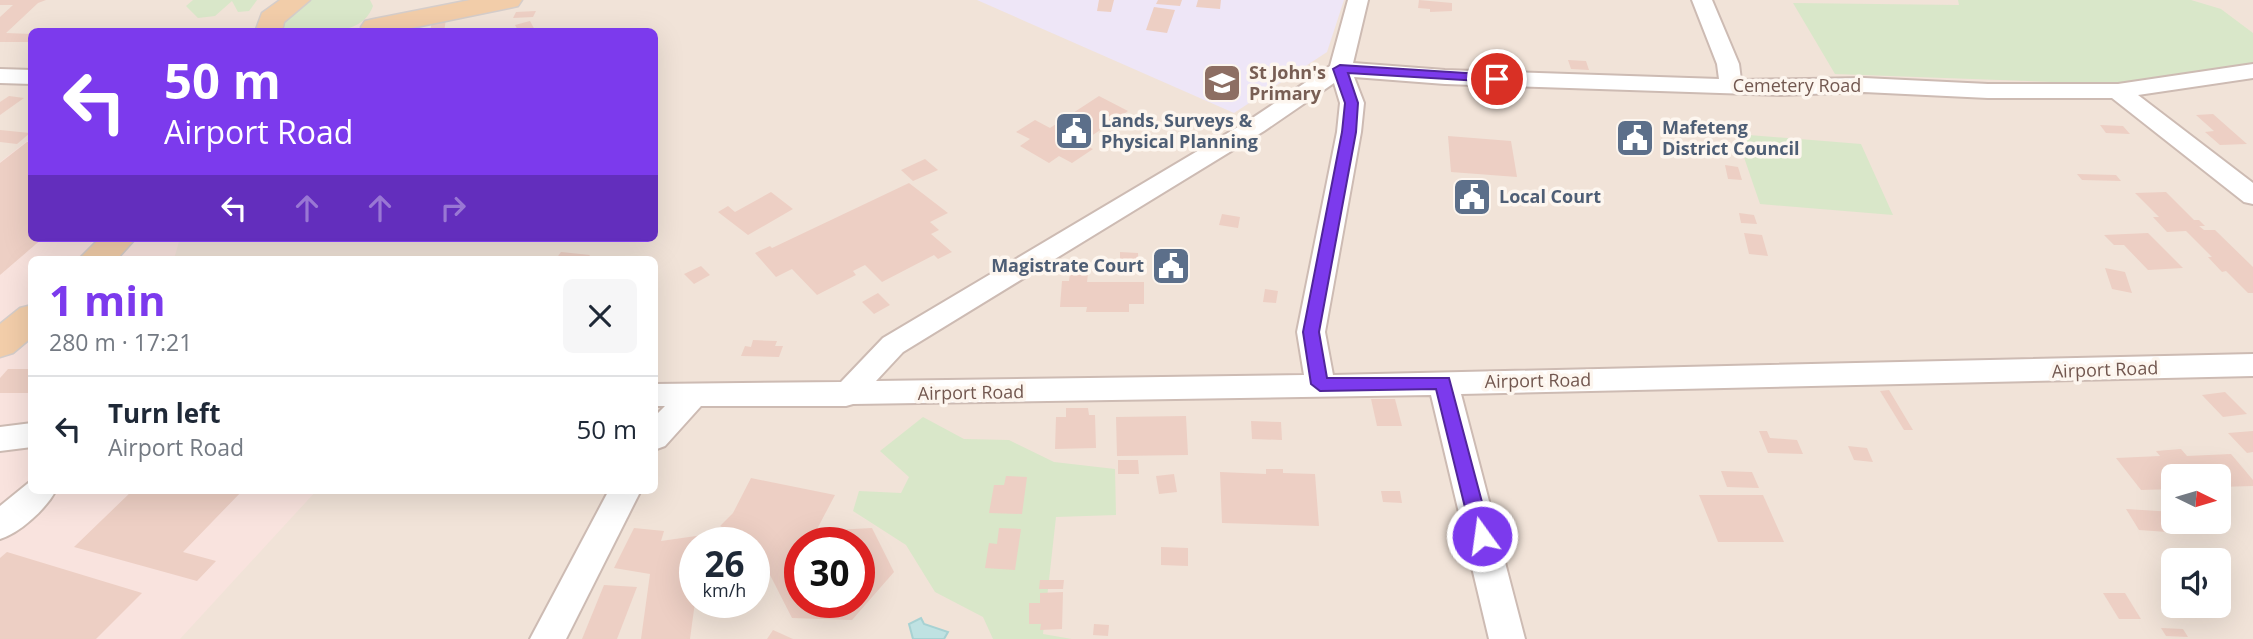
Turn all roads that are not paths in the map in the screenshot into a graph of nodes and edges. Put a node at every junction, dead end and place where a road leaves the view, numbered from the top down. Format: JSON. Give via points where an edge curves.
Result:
{"nodes":[{"id":1,"x":390,"y":0,"type":"edge"},
{"id":2,"x":509,"y":0,"type":"edge"},
{"id":3,"x":1358,"y":0,"type":"edge"},
{"id":4,"x":1702,"y":0,"type":"edge"},
{"id":5,"x":292,"y":1,"type":"edge"},
{"id":6,"x":265,"y":28,"type":"edge"},
{"id":7,"x":371,"y":28,"type":"edge"},
{"id":8,"x":375,"y":28,"type":"edge"},
{"id":9,"x":1340,"y":69,"type":"junction"},
{"id":10,"x":2253,"y":71,"type":"edge"},
{"id":11,"x":0,"y":77,"type":"edge"},
{"id":12,"x":28,"y":77,"type":"edge"},
{"id":13,"x":1731,"y":86,"type":"junction"},
{"id":14,"x":2118,"y":92,"type":"junction"},
{"id":15,"x":2253,"y":196,"type":"edge"},
{"id":16,"x":115,"y":242,"type":"edge"},
{"id":17,"x":99,"y":256,"type":"edge"},
{"id":18,"x":28,"y":320,"type":"edge"},
{"id":19,"x":0,"y":344,"type":"edge"},
{"id":20,"x":2253,"y":365,"type":"edge"},
{"id":21,"x":1443,"y":382,"type":"junction"},
{"id":22,"x":1320,"y":384,"type":"junction"},
{"id":23,"x":693,"y":395,"type":"junction"},
{"id":24,"x":846,"y":395,"type":"junction"},
{"id":25,"x":658,"y":396,"type":"edge"},
{"id":26,"x":658,"y":434,"type":"edge"},
{"id":27,"x":28,"y":436,"type":"edge"},
{"id":28,"x":0,"y":439,"type":"edge"},
{"id":29,"x":36,"y":494,"type":"edge"},
{"id":30,"x":623,"y":494,"type":"edge"},
{"id":31,"x":0,"y":526,"type":"edge"},
{"id":32,"x":548,"y":639,"type":"edge"},
{"id":33,"x":1507,"y":639,"type":"edge"}],
"edges":[{"from":1,"to":7,"type":"main road","via":[[386,17]]},
{"from":2,"to":8,"type":"main road"},
{"from":3,"to":9,"type":"street"},
{"from":4,"to":13,"type":"street","via":[[1728,64]]},
{"from":5,"to":6,"type":"main road"},
{"from":9,"to":13,"type":"street","name":"Cemetery Road"},
{"from":9,"to":22,"type":"street","via":[[1352,103],[1311,332]]},
{"from":9,"to":24,"type":"street","via":[[1256,126],[893,345]]},
{"from":10,"to":14,"type":"street","name":"Cemetery Road"},
{"from":11,"to":12,"type":"street"},
{"from":13,"to":14,"type":"street","name":"Cemetery Road"},
{"from":14,"to":15,"type":"street"},
{"from":16,"to":17,"type":"main road"},
{"from":18,"to":19,"type":"main road"},
{"from":20,"to":21,"type":"street","name":"Airport Road"},
{"from":21,"to":22,"type":"street","name":"Airport Road"},
{"from":21,"to":33,"type":"street"},
{"from":22,"to":24,"type":"street","name":"Airport Road"},
{"from":23,"to":24,"type":"street","name":"Airport Road"},
{"from":23,"to":25,"type":"street","name":"Airport Road"},
{"from":23,"to":26,"type":"street"},
{"from":27,"to":28,"type":"street"},
{"from":29,"to":31,"type":"street"},
{"from":30,"to":32,"type":"street"}]}
